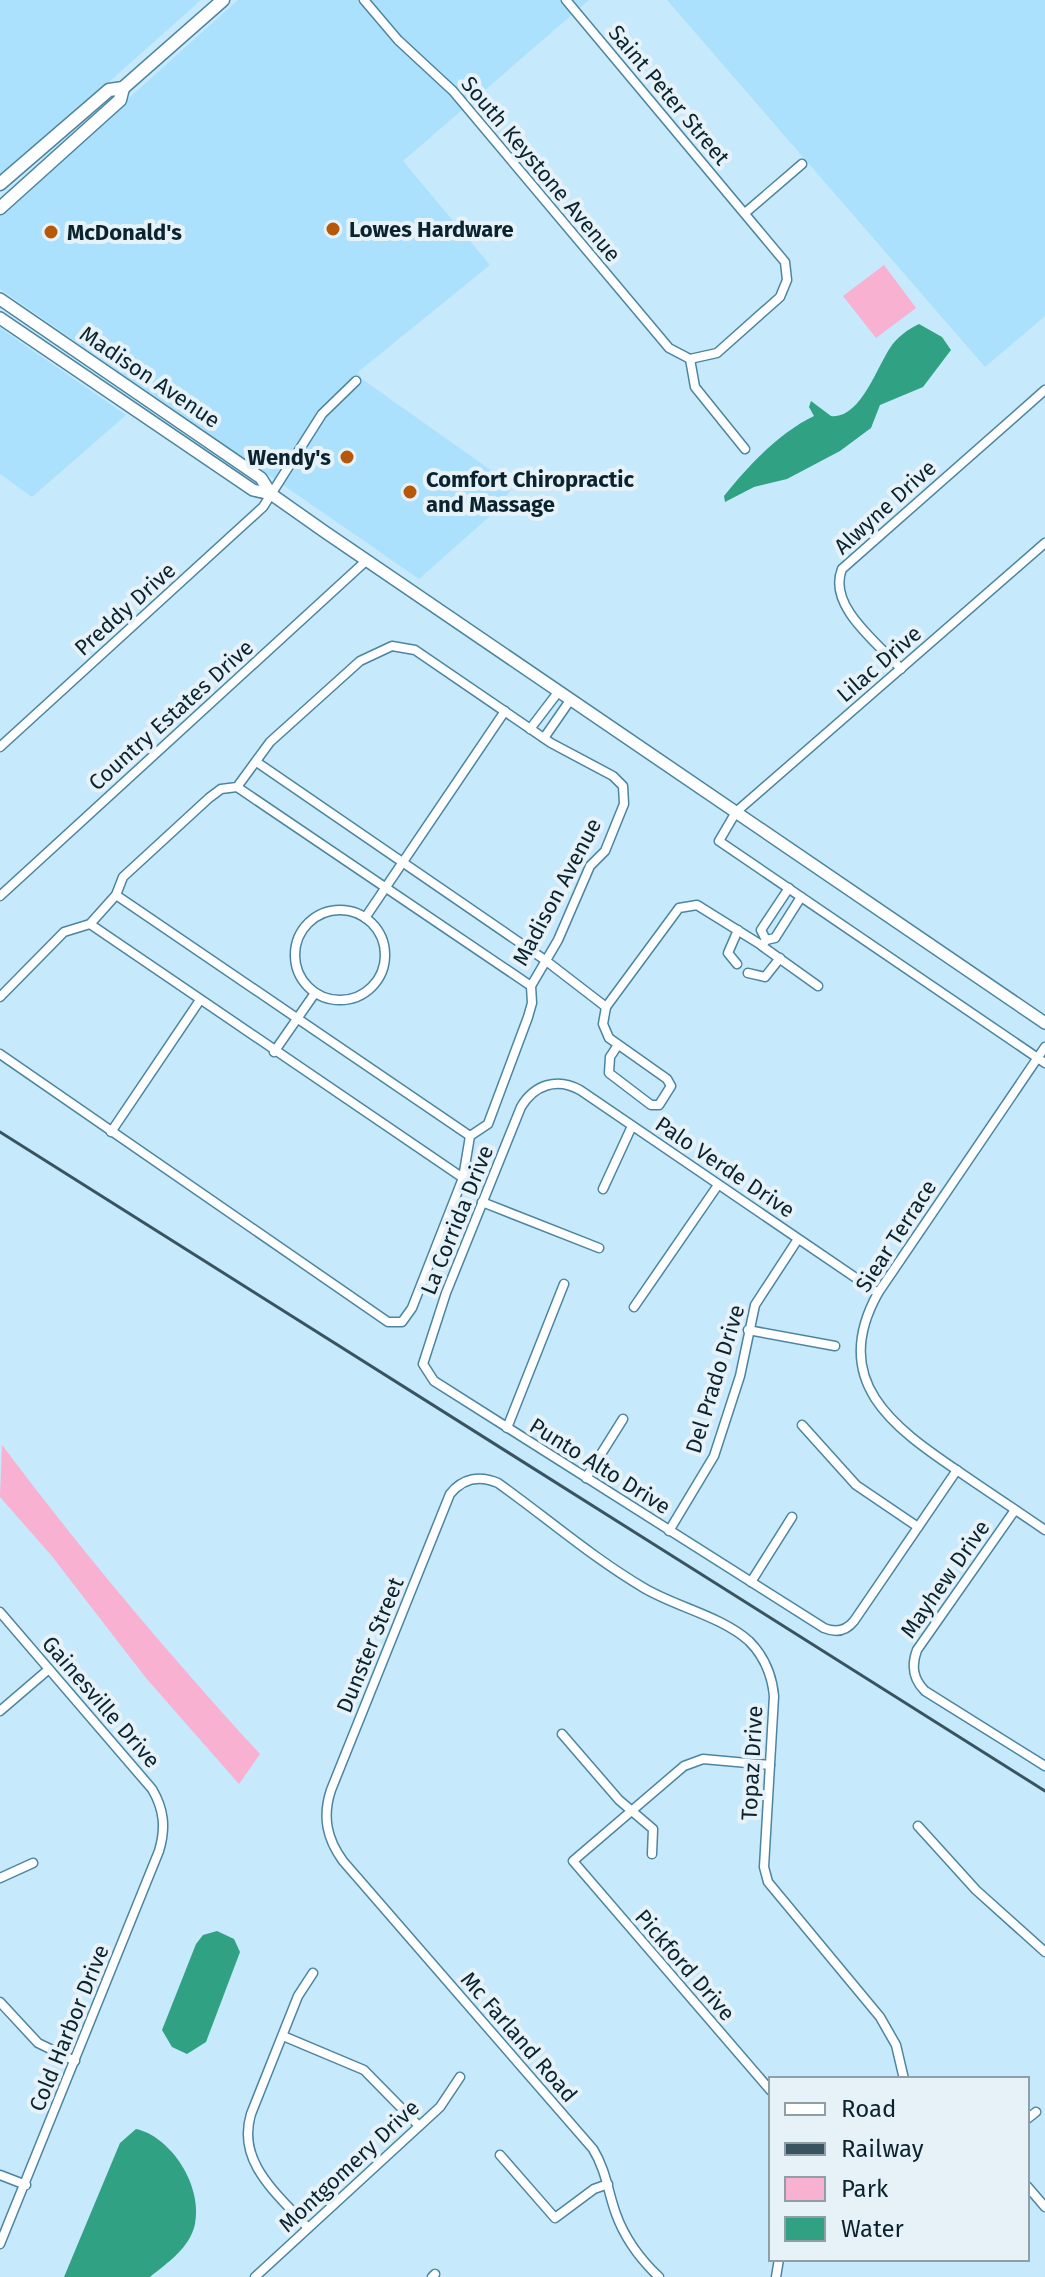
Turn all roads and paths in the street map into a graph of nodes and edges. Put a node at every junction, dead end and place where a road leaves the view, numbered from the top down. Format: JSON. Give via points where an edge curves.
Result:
{"nodes":[{"id":1,"x":223,"y":0,"type":"edge"},
{"id":2,"x":364,"y":0,"type":"edge"},
{"id":3,"x":566,"y":0,"type":"edge"},
{"id":4,"x":123,"y":88,"type":"junction"},
{"id":5,"x":77,"y":118,"type":"junction"},
{"id":6,"x":802,"y":164,"type":"dead end"},
{"id":7,"x":48,"y":165,"type":"junction"},
{"id":8,"x":0,"y":184,"type":"edge"},
{"id":9,"x":0,"y":208,"type":"edge"},
{"id":10,"x":745,"y":213,"type":"junction"},
{"id":11,"x":0,"y":299,"type":"edge"},
{"id":12,"x":0,"y":318,"type":"edge"},
{"id":13,"x":692,"y":359,"type":"junction"},
{"id":14,"x":356,"y":381,"type":"dead end"},
{"id":15,"x":1045,"y":390,"type":"edge"},
{"id":16,"x":745,"y":449,"type":"dead end"},
{"id":17,"x":271,"y":494,"type":"junction"},
{"id":18,"x":1045,"y":543,"type":"edge"},
{"id":19,"x":367,"y":560,"type":"junction"},
{"id":20,"x":901,"y":669,"type":"junction"},
{"id":21,"x":559,"y":691,"type":"junction"},
{"id":22,"x":571,"y":699,"type":"junction"},
{"id":23,"x":505,"y":711,"type":"junction"},
{"id":24,"x":530,"y":729,"type":"junction"},
{"id":25,"x":544,"y":738,"type":"junction"},
{"id":26,"x":0,"y":747,"type":"edge"},
{"id":27,"x":258,"y":763,"type":"junction"},
{"id":28,"x":237,"y":787,"type":"junction"},
{"id":29,"x":736,"y":812,"type":"junction"},
{"id":30,"x":403,"y":862,"type":"junction"},
{"id":31,"x":385,"y":888,"type":"junction"},
{"id":32,"x":789,"y":888,"type":"junction"},
{"id":33,"x":116,"y":895,"type":"junction"},
{"id":34,"x":0,"y":896,"type":"edge"},
{"id":35,"x":801,"y":897,"type":"junction"},
{"id":36,"x":365,"y":918,"type":"junction"},
{"id":37,"x":90,"y":924,"type":"junction"},
{"id":38,"x":738,"y":930,"type":"junction"},
{"id":39,"x":764,"y":943,"type":"junction"},
{"id":40,"x":780,"y":958,"type":"junction"},
{"id":41,"x":545,"y":960,"type":"junction"},
{"id":42,"x":737,"y":964,"type":"dead end"},
{"id":43,"x":748,"y":973,"type":"dead end"},
{"id":44,"x":531,"y":986,"type":"junction"},
{"id":45,"x":818,"y":986,"type":"dead end"},
{"id":46,"x":315,"y":993,"type":"junction"},
{"id":47,"x":0,"y":997,"type":"edge"},
{"id":48,"x":200,"y":1000,"type":"junction"},
{"id":49,"x":606,"y":1007,"type":"junction"},
{"id":50,"x":296,"y":1019,"type":"junction"},
{"id":51,"x":1045,"y":1023,"type":"edge"},
{"id":52,"x":618,"y":1045,"type":"junction"},
{"id":53,"x":1045,"y":1047,"type":"edge"},
{"id":54,"x":274,"y":1052,"type":"junction"},
{"id":55,"x":0,"y":1054,"type":"edge"},
{"id":56,"x":1041,"y":1060,"type":"edge"},
{"id":57,"x":547,"y":1085,"type":"joint"},
{"id":58,"x":632,"y":1126,"type":"junction"},
{"id":59,"x":111,"y":1132,"type":"junction"},
{"id":60,"x":470,"y":1136,"type":"junction"},
{"id":61,"x":463,"y":1178,"type":"junction"},
{"id":62,"x":718,"y":1185,"type":"junction"},
{"id":63,"x":603,"y":1189,"type":"dead end"},
{"id":64,"x":482,"y":1202,"type":"junction"},
{"id":65,"x":798,"y":1239,"type":"junction"},
{"id":66,"x":599,"y":1248,"type":"dead end"},
{"id":67,"x":564,"y":1284,"type":"dead end"},
{"id":68,"x":878,"y":1293,"type":"junction"},
{"id":69,"x":634,"y":1307,"type":"dead end"},
{"id":70,"x":748,"y":1330,"type":"junction"},
{"id":71,"x":835,"y":1346,"type":"dead end"},
{"id":72,"x":431,"y":1378,"type":"joint"},
{"id":73,"x":623,"y":1419,"type":"dead end"},
{"id":74,"x":802,"y":1425,"type":"dead end"},
{"id":75,"x":507,"y":1428,"type":"junction"},
{"id":76,"x":957,"y":1470,"type":"junction"},
{"id":77,"x":586,"y":1478,"type":"junction"},
{"id":78,"x":470,"y":1480,"type":"joint"},
{"id":79,"x":1015,"y":1510,"type":"junction"},
{"id":80,"x":792,"y":1517,"type":"dead end"},
{"id":81,"x":918,"y":1527,"type":"junction"},
{"id":82,"x":1045,"y":1530,"type":"edge"},
{"id":83,"x":669,"y":1531,"type":"junction"},
{"id":84,"x":751,"y":1582,"type":"junction"},
{"id":85,"x":0,"y":1612,"type":"edge"},
{"id":86,"x":49,"y":1669,"type":"junction"},
{"id":87,"x":0,"y":1711,"type":"edge"},
{"id":88,"x":562,"y":1734,"type":"dead end"},
{"id":89,"x":770,"y":1765,"type":"junction"},
{"id":90,"x":1045,"y":1766,"type":"edge"},
{"id":91,"x":632,"y":1811,"type":"junction"},
{"id":92,"x":164,"y":1821,"type":"joint"},
{"id":93,"x":918,"y":1826,"type":"dead end"},
{"id":94,"x":329,"y":1835,"type":"joint"},
{"id":95,"x":652,"y":1854,"type":"dead end"},
{"id":96,"x":33,"y":1863,"type":"dead end"},
{"id":97,"x":0,"y":1878,"type":"edge"},
{"id":98,"x":1045,"y":1952,"type":"edge"},
{"id":99,"x":313,"y":1973,"type":"dead end"},
{"id":100,"x":0,"y":2002,"type":"edge"},
{"id":101,"x":283,"y":2036,"type":"junction"},
{"id":102,"x":75,"y":2061,"type":"junction"},
{"id":103,"x":460,"y":2077,"type":"dead end"},
{"id":104,"x":904,"y":2077,"type":"edge"},
{"id":105,"x":769,"y":2089,"type":"edge"},
{"id":106,"x":1036,"y":2112,"type":"dead end"},
{"id":107,"x":1029,"y":2117,"type":"edge"},
{"id":108,"x":419,"y":2126,"type":"junction"},
{"id":109,"x":500,"y":2155,"type":"dead end"},
{"id":110,"x":0,"y":2175,"type":"edge"},
{"id":111,"x":608,"y":2184,"type":"junction"},
{"id":112,"x":26,"y":2185,"type":"junction"},
{"id":113,"x":1029,"y":2188,"type":"edge"},
{"id":114,"x":1045,"y":2207,"type":"edge"},
{"id":115,"x":308,"y":2228,"type":"junction"},
{"id":116,"x":0,"y":2244,"type":"edge"},
{"id":117,"x":255,"y":2277,"type":"edge"},
{"id":118,"x":659,"y":2277,"type":"edge"}],
"edges":[{"from":1,"to":4,"type":"main road"},
{"from":2,"to":13,"type":"street","name":"South Keystone Avenue","via":[[453,91],[669,348]]},
{"from":3,"to":10,"type":"street","name":"Saint Peter Street"},
{"from":4,"to":5,"type":"main road","via":[[109,90]]},
{"from":4,"to":7,"type":"main road","via":[[120,100]]},
{"from":5,"to":7,"type":"main road","via":[[74,130],[48,154]]},
{"from":5,"to":8,"type":"main road"},
{"from":6,"to":10,"type":"street"},
{"from":7,"to":9,"type":"main road"},
{"from":10,"to":13,"type":"street","name":"Saint Peter Street","via":[[782,257],[787,277],[780,297],[722,349]]},
{"from":11,"to":17,"type":"main road","name":"Madison Avenue","via":[[261,478]]},
{"from":12,"to":17,"type":"main road","name":"Madison Avenue","via":[[253,490]]},
{"from":13,"to":16,"type":"street","via":[[695,387]]},
{"from":14,"to":17,"type":"street","name":"Preddy Drive","via":[[322,414]]},
{"from":15,"to":20,"type":"street","name":"Alwyne Drive","via":[[842,569],[837,586],[842,603]]},
{"from":17,"to":19,"type":"main road","name":"Madison Avenue"},
{"from":17,"to":26,"type":"street","name":"Preddy Drive","via":[[263,507]]},
{"from":18,"to":20,"type":"street","name":"Lilac Drive"},
{"from":19,"to":21,"type":"main road","name":"Madison Avenue"},
{"from":19,"to":34,"type":"street","name":"Country Estates Drive"},
{"from":20,"to":29,"type":"street","name":"Lilac Drive"},
{"from":21,"to":22,"type":"main road","name":"Madison Avenue"},
{"from":21,"to":24,"type":"street"},
{"from":22,"to":25,"type":"street"},
{"from":22,"to":29,"type":"main road","name":"Madison Avenue"},
{"from":23,"to":24,"type":"street","name":"Madison Avenue"},
{"from":23,"to":27,"type":"street","name":"Madison Avenue","via":[[415,650],[392,646],[360,661],[270,742]]},
{"from":23,"to":30,"type":"street"},
{"from":24,"to":25,"type":"street","name":"Madison Avenue"},
{"from":25,"to":41,"type":"street","name":"Madison Avenue","via":[[616,778],[625,798],[605,851],[590,866]]},
{"from":27,"to":28,"type":"street"},
{"from":27,"to":30,"type":"street"},
{"from":28,"to":31,"type":"street"},
{"from":28,"to":33,"type":"street","via":[[209,798],[123,877]]},
{"from":29,"to":32,"type":"street","via":[[719,841]]},
{"from":29,"to":51,"type":"main road","name":"Madison Avenue"},
{"from":30,"to":31,"type":"street"},
{"from":30,"to":41,"type":"street"},
{"from":31,"to":36,"type":"street"},
{"from":31,"to":44,"type":"street"},
{"from":32,"to":35,"type":"street"},
{"from":32,"to":39,"type":"street","via":[[761,930]]},
{"from":33,"to":37,"type":"street"},
{"from":33,"to":50,"type":"street"},
{"from":35,"to":39,"type":"street","via":[[775,938]]},
{"from":35,"to":56,"type":"street"},
{"from":36,"to":46,"type":"street","via":[[383,944],[384,965],[377,980],[351,999]]},
{"from":36,"to":46,"type":"street","via":[[331,911],[302,930],[295,964]]},
{"from":37,"to":47,"type":"street","via":[[64,932]]},
{"from":37,"to":48,"type":"street"},
{"from":38,"to":39,"type":"street"},
{"from":38,"to":42,"type":"street","via":[[728,953]]},
{"from":38,"to":49,"type":"street","via":[[697,905],[679,908]]},
{"from":39,"to":40,"type":"street"},
{"from":40,"to":43,"type":"street","via":[[765,977]]},
{"from":40,"to":45,"type":"street"},
{"from":41,"to":44,"type":"street","name":"Madison Avenue"},
{"from":41,"to":49,"type":"street"},
{"from":44,"to":60,"type":"street","name":"Madison Avenue","via":[[528,1017],[488,1124]]},
{"from":46,"to":50,"type":"street"},
{"from":48,"to":54,"type":"street"},
{"from":48,"to":59,"type":"street"},
{"from":49,"to":52,"type":"street","via":[[603,1024]]},
{"from":50,"to":54,"type":"street"},
{"from":50,"to":60,"type":"street"},
{"from":52,"to":52,"type":"street","via":[[667,1079],[671,1086],[659,1105],[651,1105],[609,1073]]},
{"from":53,"to":56,"type":"street","name":"Siear Terrace"},
{"from":54,"to":61,"type":"street"},
{"from":55,"to":59,"type":"street"},
{"from":56,"to":68,"type":"street","name":"Siear Terrace"},
{"from":57,"to":58,"type":"street","name":"Palo Verde Drive","via":[[573,1087]]},
{"from":57,"to":64,"type":"street","name":"La Corrida Drive","via":[[523,1104]]},
{"from":58,"to":62,"type":"street","name":"Palo Verde Drive"},
{"from":58,"to":63,"type":"street"},
{"from":59,"to":61,"type":"street","via":[[388,1322],[403,1320],[412,1308]]},
{"from":60,"to":61,"type":"street"},
{"from":62,"to":65,"type":"street","name":"Palo Verde Drive"},
{"from":62,"to":69,"type":"street"},
{"from":64,"to":66,"type":"street"},
{"from":64,"to":72,"type":"street","name":"La Corrida Drive","via":[[423,1359]]},
{"from":65,"to":68,"type":"street","name":"Palo Verde Drive"},
{"from":65,"to":70,"type":"street","name":"Del Prado Drive","via":[[758,1300]]},
{"from":67,"to":75,"type":"street"},
{"from":68,"to":76,"type":"street","name":"Siear Terrace","via":[[866,1319],[862,1350],[875,1399],[904,1434]]},
{"from":70,"to":71,"type":"street"},
{"from":70,"to":83,"type":"street","name":"Del Prado Drive","via":[[740,1376],[714,1456]]},
{"from":72,"to":75,"type":"street","name":"Punto Alto Drive"},
{"from":73,"to":77,"type":"street"},
{"from":74,"to":81,"type":"street","via":[[856,1485]]},
{"from":75,"to":77,"type":"street","name":"Punto Alto Drive"},
{"from":76,"to":79,"type":"street","name":"Siear Terrace"},
{"from":76,"to":81,"type":"street"},
{"from":77,"to":83,"type":"street","name":"Punto Alto Drive"},
{"from":78,"to":89,"type":"street","name":"Topaz Drive","via":[[498,1483],[632,1581],[748,1641],[772,1682]]},
{"from":78,"to":94,"type":"street","name":"Dunster Street","via":[[450,1494],[384,1657],[328,1799]]},
{"from":79,"to":82,"type":"street","name":"Siear Terrace"},
{"from":79,"to":90,"type":"street","name":"Mayhew Drive","via":[[917,1650],[914,1672],[925,1691]]},
{"from":80,"to":84,"type":"street"},
{"from":81,"to":84,"type":"street","name":"Punto Alto Drive","via":[[854,1621],[840,1631],[824,1628]]},
{"from":83,"to":84,"type":"street","name":"Punto Alto Drive"},
{"from":85,"to":86,"type":"street","name":"Gainesville Drive"},
{"from":86,"to":87,"type":"street"},
{"from":86,"to":92,"type":"street","name":"Gainesville Drive","via":[[152,1789]]},
{"from":88,"to":91,"type":"street"},
{"from":89,"to":91,"type":"street","via":[[695,1760]]},
{"from":89,"to":104,"type":"street","name":"Topaz Drive","via":[[764,1867],[768,1882],[880,2017],[896,2045]]},
{"from":91,"to":95,"type":"street","via":[[654,1830]]},
{"from":91,"to":105,"type":"street","name":"Pickford Drive","via":[[573,1861]]},
{"from":92,"to":102,"type":"street","name":"Cold Harbor Drive","via":[[159,1851]]},
{"from":93,"to":98,"type":"street","via":[[976,1890]]},
{"from":94,"to":111,"type":"street","name":"Mc Farland Road","via":[[343,1861],[593,2149]]},
{"from":96,"to":97,"type":"street"},
{"from":99,"to":101,"type":"street"},
{"from":100,"to":102,"type":"street","via":[[42,2046]]},
{"from":101,"to":108,"type":"street","via":[[364,2070]]},
{"from":101,"to":115,"type":"street","via":[[250,2119],[249,2148],[260,2175]]},
{"from":102,"to":112,"type":"street","name":"Cold Harbor Drive"},
{"from":103,"to":108,"type":"street","name":"Montgomery Drive","via":[[446,2100]]},
{"from":106,"to":107,"type":"street"},
{"from":108,"to":115,"type":"street","name":"Montgomery Drive"},
{"from":109,"to":111,"type":"street","via":[[555,2218]]},
{"from":110,"to":112,"type":"street"},
{"from":111,"to":118,"type":"street","name":"Mc Farland Road","via":[[627,2237]]},
{"from":112,"to":116,"type":"street","name":"Cold Harbor Drive"},
{"from":113,"to":114,"type":"street"},
{"from":115,"to":117,"type":"street","name":"Montgomery Drive"}]}
